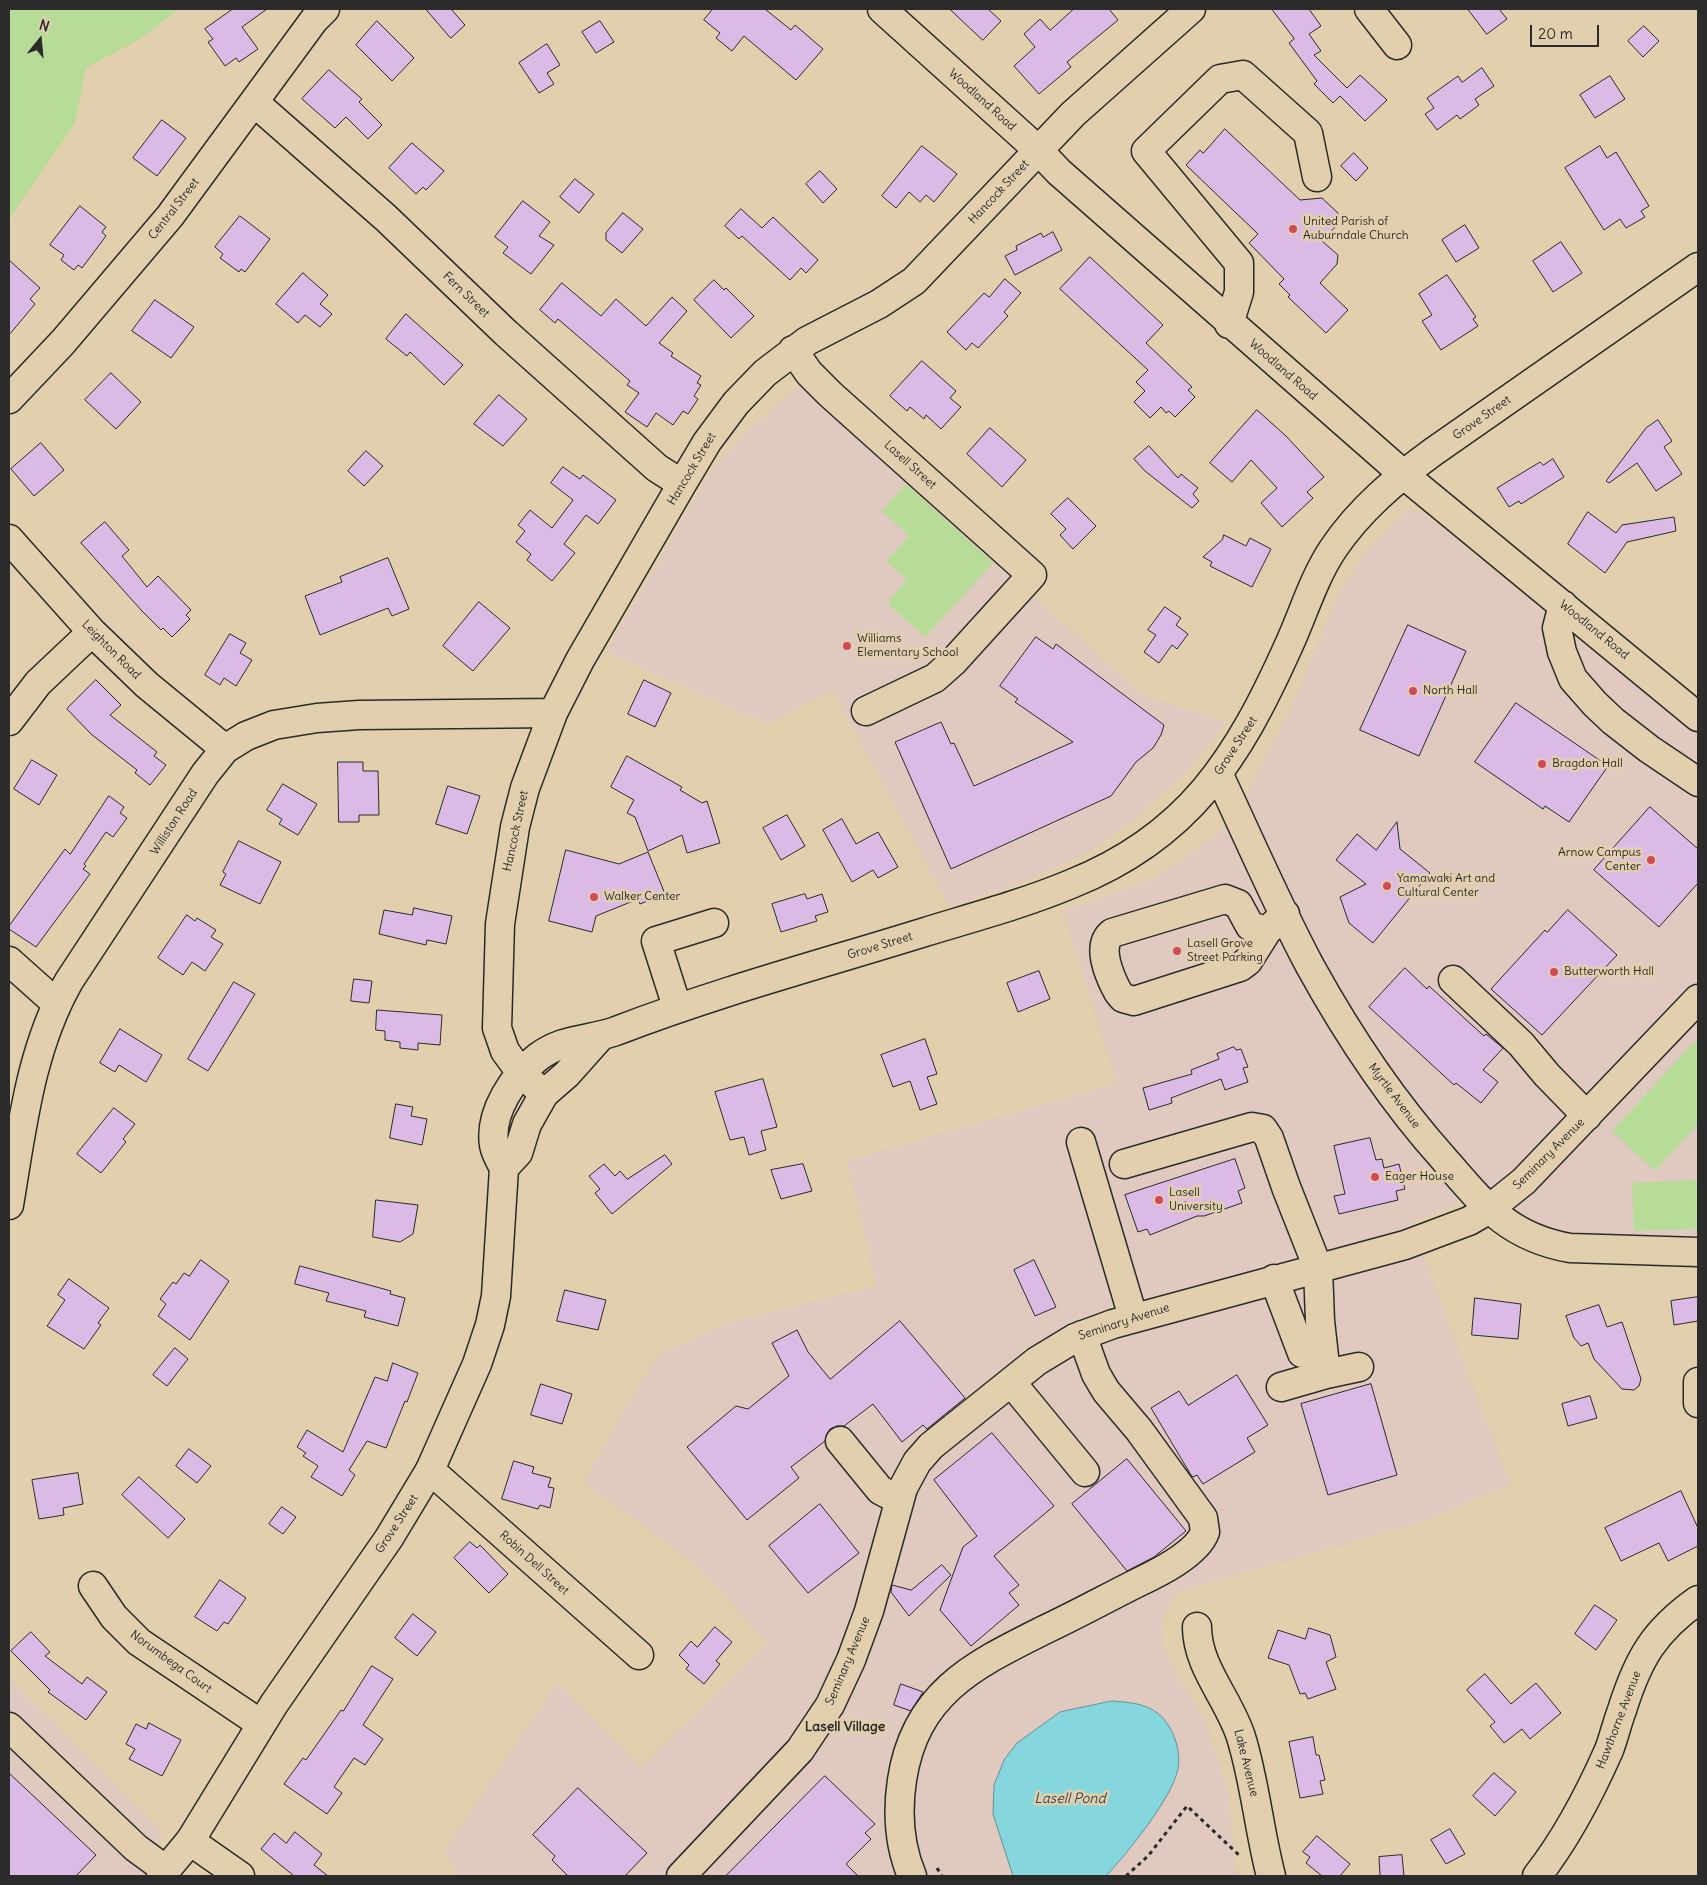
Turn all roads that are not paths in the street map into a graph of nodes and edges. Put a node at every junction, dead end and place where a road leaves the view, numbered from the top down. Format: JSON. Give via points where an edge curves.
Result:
{"nodes":[{"id":1,"x":325,"y":9,"type":"edge"},
{"id":2,"x":882,"y":9,"type":"edge"},
{"id":3,"x":1191,"y":9,"type":"edge"},
{"id":4,"x":1369,"y":9,"type":"edge"},
{"id":5,"x":1397,"y":45,"type":"dead end"},
{"id":6,"x":254,"y":102,"type":"junction"},
{"id":7,"x":1038,"y":150,"type":"junction"},
{"id":8,"x":1317,"y":177,"type":"dead end"},
{"id":9,"x":1698,"y":267,"type":"edge"},
{"id":10,"x":1229,"y":324,"type":"junction"},
{"id":11,"x":793,"y":350,"type":"junction"},
{"id":12,"x":9,"y":399,"type":"edge"},
{"id":13,"x":1403,"y":474,"type":"junction"},
{"id":14,"x":682,"y":484,"type":"junction"},
{"id":15,"x":9,"y":539,"type":"edge"},
{"id":16,"x":1563,"y":605,"type":"junction"},
{"id":17,"x":92,"y":632,"type":"junction"},
{"id":18,"x":866,"y":711,"type":"dead end"},
{"id":19,"x":553,"y":713,"type":"junction"},
{"id":20,"x":1698,"y":717,"type":"edge"},
{"id":21,"x":9,"y":721,"type":"edge"},
{"id":22,"x":225,"y":749,"type":"junction"},
{"id":23,"x":1219,"y":775,"type":"junction"},
{"id":24,"x":1698,"y":782,"type":"edge"},
{"id":25,"x":714,"y":923,"type":"dead end"},
{"id":26,"x":1276,"y":923,"type":"junction"},
{"id":27,"x":9,"y":961,"type":"edge"},
{"id":28,"x":1453,"y":980,"type":"dead end"},
{"id":29,"x":1698,"y":999,"type":"edge"},
{"id":30,"x":56,"y":1004,"type":"junction"},
{"id":31,"x":677,"y":1008,"type":"junction"},
{"id":32,"x":600,"y":1037,"type":"junction"},
{"id":33,"x":521,"y":1073,"type":"junction"},
{"id":34,"x":544,"y":1094,"type":"junction"},
{"id":35,"x":1587,"y":1116,"type":"junction"},
{"id":36,"x":1081,"y":1142,"type":"dead end"},
{"id":37,"x":1124,"y":1164,"type":"dead end"},
{"id":38,"x":504,"y":1168,"type":"junction"},
{"id":39,"x":9,"y":1205,"type":"edge"},
{"id":40,"x":1488,"y":1210,"type":"junction"},
{"id":41,"x":1698,"y":1252,"type":"edge"},
{"id":42,"x":1318,"y":1268,"type":"junction"},
{"id":43,"x":1274,"y":1279,"type":"junction"},
{"id":44,"x":1132,"y":1318,"type":"junction"},
{"id":45,"x":1082,"y":1335,"type":"junction"},
{"id":46,"x":1302,"y":1353,"type":"dead end"},
{"id":47,"x":1358,"y":1367,"type":"dead end"},
{"id":48,"x":1326,"y":1374,"type":"junction"},
{"id":49,"x":1011,"y":1382,"type":"junction"},
{"id":50,"x":1281,"y":1387,"type":"dead end"},
{"id":51,"x":840,"y":1441,"type":"dead end"},
{"id":52,"x":430,"y":1470,"type":"junction"},
{"id":53,"x":1085,"y":1472,"type":"dead end"},
{"id":54,"x":899,"y":1500,"type":"junction"},
{"id":55,"x":94,"y":1586,"type":"dead end"},
{"id":56,"x":1698,"y":1600,"type":"edge"},
{"id":57,"x":1197,"y":1627,"type":"dead end"},
{"id":58,"x":639,"y":1656,"type":"dead end"},
{"id":59,"x":261,"y":1724,"type":"junction"},
{"id":60,"x":9,"y":1727,"type":"edge"},
{"id":61,"x":190,"y":1841,"type":"junction"},
{"id":62,"x":170,"y":1874,"type":"edge"},
{"id":63,"x":240,"y":1876,"type":"edge"},
{"id":64,"x":681,"y":1876,"type":"edge"},
{"id":65,"x":912,"y":1876,"type":"edge"},
{"id":66,"x":1271,"y":1876,"type":"edge"},
{"id":67,"x":1537,"y":1876,"type":"edge"}],
"edges":[{"from":1,"to":6,"type":"street","name":"Central Street"},
{"from":2,"to":7,"type":"street","name":"Woodland Road"},
{"from":3,"to":7,"type":"street","name":"Hancock Street","via":[[1073,114]]},
{"from":4,"to":5,"type":"street"},
{"from":6,"to":12,"type":"street","name":"Central Street","via":[[170,216],[63,342]]},
{"from":6,"to":14,"type":"street","name":"Fern Street","via":[[386,218],[520,346],[658,468]]},
{"from":7,"to":10,"type":"street","name":"Woodland Road"},
{"from":7,"to":11,"type":"street","name":"Hancock Street","via":[[914,281],[879,304]]},
{"from":8,"to":10,"type":"street","via":[[1308,133],[1243,75],[1220,79],[1146,151],[1239,264],[1239,292]]},
{"from":9,"to":13,"type":"street","name":"Grove Street"},
{"from":10,"to":13,"type":"street","name":"Woodland Road"},
{"from":11,"to":14,"type":"street","name":"Hancock Street","via":[[736,403]]},
{"from":11,"to":18,"type":"street","name":"Lasell Street","via":[[825,389],[1032,575],[935,678]]},
{"from":13,"to":16,"type":"street","name":"Woodland Road"},
{"from":13,"to":23,"type":"street","name":"Grove Street","via":[[1352,524],[1328,557],[1256,715]]},
{"from":14,"to":19,"type":"street","name":"Hancock Street"},
{"from":15,"to":17,"type":"street","name":"Leighton Road"},
{"from":16,"to":20,"type":"street","name":"Woodland Road"},
{"from":16,"to":24,"type":"street","via":[[1557,628],[1562,652],[1573,678],[1613,721]]},
{"from":17,"to":21,"type":"street","via":[[38,683]]},
{"from":17,"to":22,"type":"street","name":"Leighton Road","via":[[147,686]]},
{"from":19,"to":22,"type":"street","name":"Williston Road","via":[[317,718],[274,725]]},
{"from":19,"to":33,"type":"street","name":"Hancock Street","via":[[525,788],[515,827],[500,924],[497,1028],[505,1052]]},
{"from":22,"to":30,"type":"street","name":"Williston Road","via":[[194,791]]},
{"from":23,"to":26,"type":"street","name":"Myrtle Avenue"},
{"from":23,"to":31,"type":"street","name":"Grove Street","via":[[1185,811],[1152,839],[1113,865],[1076,882],[1033,899]]},
{"from":25,"to":31,"type":"street","via":[[656,941]]},
{"from":26,"to":26,"type":"street","via":[[1240,967],[1134,1001],[1126,1000],[1118,992],[1104,949],[1112,933],[1225,899],[1238,904],[1250,926]]},
{"from":26,"to":40,"type":"street","name":"Myrtle Avenue","via":[[1405,1113]]},
{"from":27,"to":30,"type":"street"},
{"from":28,"to":35,"type":"street","via":[[1521,1044]]},
{"from":29,"to":35,"type":"street","name":"Seminary Avenue"},
{"from":30,"to":39,"type":"street","name":"Williston Road","via":[[32,1070]]},
{"from":31,"to":32,"type":"street","name":"Grove Street"},
{"from":32,"to":33,"type":"street","name":"Grove Street","via":[[564,1042],[540,1056]]},
{"from":32,"to":34,"type":"street","name":"Grove Street"},
{"from":33,"to":34,"type":"street","name":"Hancock Street"},
{"from":33,"to":38,"type":"street","name":"Grove Street","via":[[506,1095],[494,1127],[494,1147]]},
{"from":34,"to":38,"type":"street","name":"Grove Street","via":[[527,1124],[518,1153]]},
{"from":35,"to":40,"type":"street","name":"Seminary Avenue","via":[[1524,1181]]},
{"from":36,"to":44,"type":"street"},
{"from":37,"to":42,"type":"street","via":[[1252,1126],[1260,1128],[1270,1138]]},
{"from":38,"to":52,"type":"street","name":"Grove Street","via":[[493,1312],[477,1364]]},
{"from":40,"to":41,"type":"street","name":"Myrtle Avenue","via":[[1530,1237],[1570,1248]]},
{"from":40,"to":42,"type":"street","name":"Seminary Avenue","via":[[1448,1230],[1405,1245]]},
{"from":42,"to":43,"type":"street","name":"Seminary Avenue"},
{"from":42,"to":48,"type":"street"},
{"from":43,"to":44,"type":"street","name":"Seminary Avenue"},
{"from":43,"to":46,"type":"street"},
{"from":44,"to":45,"type":"street","name":"Seminary Avenue"},
{"from":45,"to":49,"type":"street","name":"Seminary Avenue","via":[[1055,1349]]},
{"from":45,"to":65,"type":"street","via":[[1106,1391],[1139,1430],[1203,1518],[1205,1532],[1193,1548],[1156,1574],[997,1654],[964,1674],[940,1695],[917,1729],[903,1774],[899,1832]]},
{"from":47,"to":48,"type":"street"},
{"from":48,"to":50,"type":"street"},
{"from":49,"to":53,"type":"street"},
{"from":49,"to":54,"type":"street","name":"Seminary Avenue","via":[[931,1446],[910,1472]]},
{"from":51,"to":54,"type":"street","via":[[880,1490]]},
{"from":52,"to":58,"type":"street","name":"Robin Dell Street"},
{"from":52,"to":59,"type":"street","name":"Grove Street","via":[[389,1538]]},
{"from":54,"to":64,"type":"street","name":"Seminary Avenue","via":[[869,1611],[830,1705],[795,1756]]},
{"from":55,"to":59,"type":"street","name":"Norumbega Court","via":[[114,1617],[139,1642]]},
{"from":56,"to":67,"type":"street","name":"Hawthorne Avenue","via":[[1669,1622],[1648,1647],[1594,1782]]},
{"from":57,"to":66,"type":"street","name":"Lake Avenue","via":[[1201,1655],[1241,1737]]},
{"from":59,"to":61,"type":"street","name":"Grove Street"},
{"from":60,"to":62,"type":"street","via":[[136,1848]]},
{"from":61,"to":62,"type":"street","name":"Grove Street"},
{"from":61,"to":63,"type":"street"}]}
